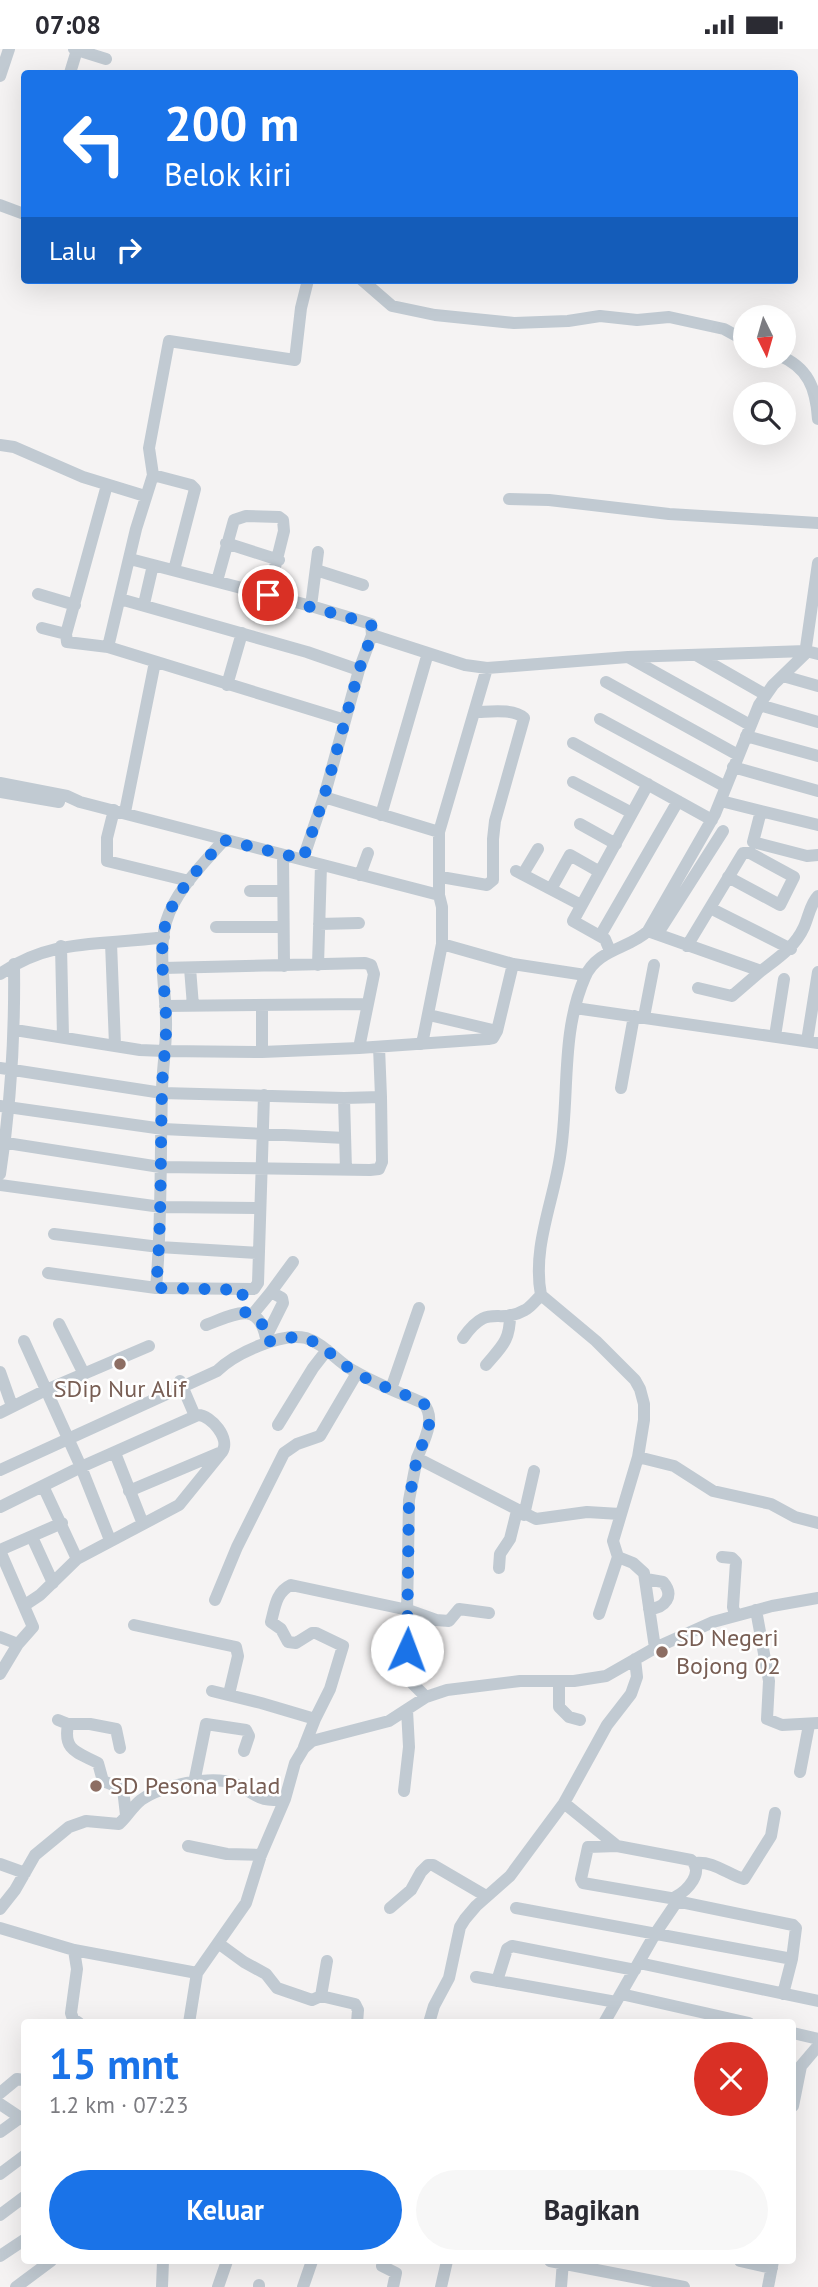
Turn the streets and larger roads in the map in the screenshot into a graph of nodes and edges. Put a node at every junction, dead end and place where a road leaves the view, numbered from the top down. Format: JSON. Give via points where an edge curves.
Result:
{"nodes":[{"id":1,"x":9,"y":49,"type":"edge"},
{"id":2,"x":82,"y":50,"type":"edge"},
{"id":3,"x":106,"y":59,"type":"dead end"},
{"id":4,"x":72,"y":70,"type":"edge"},
{"id":5,"x":0,"y":76,"type":"edge"},
{"id":6,"x":0,"y":205,"type":"edge"},
{"id":7,"x":21,"y":213,"type":"edge"},
{"id":8,"x":307,"y":284,"type":"edge"},
{"id":9,"x":367,"y":284,"type":"edge"},
{"id":10,"x":733,"y":334,"type":"edge"},
{"id":11,"x":796,"y":366,"type":"edge"},
{"id":12,"x":818,"y":419,"type":"edge"},
{"id":13,"x":0,"y":445,"type":"edge"},
{"id":14,"x":153,"y":475,"type":"junction"},
{"id":15,"x":107,"y":485,"type":"junction"},
{"id":16,"x":145,"y":496,"type":"junction"},
{"id":17,"x":509,"y":499,"type":"dead end"},
{"id":18,"x":818,"y":523,"type":"edge"},
{"id":19,"x":226,"y":543,"type":"junction"},
{"id":20,"x":318,"y":552,"type":"dead end"},
{"id":21,"x":130,"y":559,"type":"junction"},
{"id":22,"x":279,"y":560,"type":"junction"},
{"id":23,"x":818,"y":563,"type":"edge"},
{"id":24,"x":153,"y":565,"type":"junction"},
{"id":25,"x":174,"y":570,"type":"junction"},
{"id":26,"x":316,"y":570,"type":"junction"},
{"id":27,"x":817,"y":578,"type":"edge"},
{"id":28,"x":217,"y":581,"type":"junction"},
{"id":29,"x":363,"y":585,"type":"dead end"},
{"id":30,"x":38,"y":594,"type":"dead end"},
{"id":31,"x":268,"y":595,"type":"junction"},
{"id":32,"x":120,"y":599,"type":"junction"},
{"id":33,"x":144,"y":604,"type":"junction"},
{"id":34,"x":75,"y":605,"type":"junction"},
{"id":35,"x":311,"y":606,"type":"junction"},
{"id":36,"x":814,"y":616,"type":"edge"},
{"id":37,"x":42,"y":628,"type":"dead end"},
{"id":38,"x":242,"y":633,"type":"junction"},
{"id":39,"x":66,"y":634,"type":"junction"},
{"id":40,"x":372,"y":635,"type":"junction"},
{"id":41,"x":108,"y":647,"type":"junction"},
{"id":42,"x":812,"y":652,"type":"edge"},
{"id":43,"x":428,"y":653,"type":"junction"},
{"id":44,"x":695,"y":655,"type":"junction"},
{"id":45,"x":628,"y":657,"type":"junction"},
{"id":46,"x":155,"y":662,"type":"junction"},
{"id":47,"x":487,"y":668,"type":"junction"},
{"id":48,"x":359,"y":670,"type":"junction"},
{"id":49,"x":783,"y":676,"type":"junction"},
{"id":50,"x":606,"y":682,"type":"dead end"},
{"id":51,"x":227,"y":685,"type":"junction"},
{"id":52,"x":818,"y":686,"type":"edge"},
{"id":53,"x":762,"y":700,"type":"junction"},
{"id":54,"x":474,"y":712,"type":"junction"},
{"id":55,"x":600,"y":719,"type":"dead end"},
{"id":56,"x":345,"y":720,"type":"junction"},
{"id":57,"x":818,"y":722,"type":"edge"},
{"id":58,"x":748,"y":731,"type":"junction"},
{"id":59,"x":573,"y":743,"type":"dead end"},
{"id":60,"x":738,"y":755,"type":"junction"},
{"id":61,"x":818,"y":756,"type":"edge"},
{"id":62,"x":733,"y":767,"type":"junction"},
{"id":63,"x":573,"y":782,"type":"dead end"},
{"id":64,"x":648,"y":784,"type":"junction"},
{"id":65,"x":726,"y":787,"type":"junction"},
{"id":66,"x":818,"y":791,"type":"edge"},
{"id":67,"x":0,"y":792,"type":"edge"},
{"id":68,"x":324,"y":797,"type":"junction"},
{"id":69,"x":721,"y":800,"type":"junction"},
{"id":70,"x":678,"y":801,"type":"junction"},
{"id":71,"x":120,"y":811,"type":"junction"},
{"id":72,"x":761,"y":811,"type":"junction"},
{"id":73,"x":632,"y":813,"type":"junction"},
{"id":74,"x":381,"y":815,"type":"junction"},
{"id":75,"x":712,"y":820,"type":"junction"},
{"id":76,"x":580,"y":824,"type":"dead end"},
{"id":77,"x":818,"y":825,"type":"edge"},
{"id":78,"x":723,"y":831,"type":"dead end"},
{"id":79,"x":439,"y":832,"type":"junction"},
{"id":80,"x":224,"y":840,"type":"junction"},
{"id":81,"x":617,"y":843,"type":"junction"},
{"id":82,"x":538,"y":849,"type":"dead end"},
{"id":83,"x":368,"y":853,"type":"dead end"},
{"id":84,"x":283,"y":855,"type":"junction"},
{"id":85,"x":818,"y":855,"type":"edge"},
{"id":86,"x":303,"y":859,"type":"junction"},
{"id":87,"x":321,"y":865,"type":"junction"},
{"id":88,"x":600,"y":872,"type":"junction"},
{"id":89,"x":360,"y":875,"type":"junction"},
{"id":90,"x":441,"y":877,"type":"junction"},
{"id":91,"x":728,"y":877,"type":"junction"},
{"id":92,"x":189,"y":881,"type":"junction"},
{"id":93,"x":551,"y":889,"type":"junction"},
{"id":94,"x":250,"y":891,"type":"dead end"},
{"id":95,"x":282,"y":891,"type":"junction"},
{"id":96,"x":439,"y":895,"type":"junction"},
{"id":97,"x":818,"y":896,"type":"edge"},
{"id":98,"x":581,"y":905,"type":"junction"},
{"id":99,"x":710,"y":908,"type":"junction"},
{"id":100,"x":359,"y":923,"type":"dead end"},
{"id":101,"x":319,"y":924,"type":"junction"},
{"id":102,"x":216,"y":927,"type":"dead end"},
{"id":103,"x":282,"y":927,"type":"junction"},
{"id":104,"x":653,"y":932,"type":"junction"},
{"id":105,"x":600,"y":936,"type":"junction"},
{"id":106,"x":164,"y":937,"type":"junction"},
{"id":107,"x":111,"y":943,"type":"junction"},
{"id":108,"x":442,"y":944,"type":"junction"},
{"id":109,"x":61,"y":946,"type":"junction"},
{"id":110,"x":687,"y":946,"type":"junction"},
{"id":111,"x":791,"y":949,"type":"junction"},
{"id":112,"x":610,"y":951,"type":"junction"},
{"id":113,"x":14,"y":964,"type":"junction"},
{"id":114,"x":513,"y":964,"type":"junction"},
{"id":115,"x":318,"y":965,"type":"junction"},
{"id":116,"x":654,"y":965,"type":"dead end"},
{"id":117,"x":284,"y":966,"type":"junction"},
{"id":118,"x":163,"y":968,"type":"junction"},
{"id":119,"x":190,"y":968,"type":"junction"},
{"id":120,"x":761,"y":971,"type":"junction"},
{"id":121,"x":818,"y":972,"type":"edge"},
{"id":122,"x":0,"y":974,"type":"edge"},
{"id":123,"x":585,"y":975,"type":"junction"},
{"id":124,"x":784,"y":979,"type":"dead end"},
{"id":125,"x":698,"y":988,"type":"dead end"},
{"id":126,"x":367,"y":1004,"type":"junction"},
{"id":127,"x":261,"y":1005,"type":"junction"},
{"id":128,"x":165,"y":1006,"type":"junction"},
{"id":129,"x":193,"y":1006,"type":"junction"},
{"id":130,"x":575,"y":1008,"type":"junction"},
{"id":131,"x":429,"y":1015,"type":"junction"},
{"id":132,"x":639,"y":1017,"type":"junction"},
{"id":133,"x":15,"y":1030,"type":"junction"},
{"id":134,"x":497,"y":1031,"type":"junction"},
{"id":135,"x":775,"y":1036,"type":"junction"},
{"id":136,"x":63,"y":1037,"type":"junction"},
{"id":137,"x":813,"y":1042,"type":"edge"},
{"id":138,"x":115,"y":1045,"type":"junction"},
{"id":139,"x":422,"y":1045,"type":"junction"},
{"id":140,"x":379,"y":1047,"type":"junction"},
{"id":141,"x":359,"y":1048,"type":"junction"},
{"id":142,"x":164,"y":1051,"type":"junction"},
{"id":143,"x":262,"y":1052,"type":"junction"},
{"id":144,"x":6,"y":1068,"type":"edge"},
{"id":145,"x":621,"y":1088,"type":"dead end"},
{"id":146,"x":162,"y":1093,"type":"junction"},
{"id":147,"x":264,"y":1095,"type":"junction"},
{"id":148,"x":382,"y":1097,"type":"junction"},
{"id":149,"x":344,"y":1098,"type":"junction"},
{"id":150,"x":5,"y":1106,"type":"edge"},
{"id":151,"x":163,"y":1129,"type":"junction"},
{"id":152,"x":264,"y":1135,"type":"junction"},
{"id":153,"x":345,"y":1138,"type":"junction"},
{"id":154,"x":2,"y":1143,"type":"edge"},
{"id":155,"x":160,"y":1167,"type":"junction"},
{"id":156,"x":262,"y":1168,"type":"junction"},
{"id":157,"x":346,"y":1170,"type":"junction"},
{"id":158,"x":0,"y":1174,"type":"edge"},
{"id":159,"x":0,"y":1185,"type":"edge"},
{"id":160,"x":160,"y":1207,"type":"junction"},
{"id":161,"x":260,"y":1208,"type":"junction"},
{"id":162,"x":54,"y":1234,"type":"dead end"},
{"id":163,"x":159,"y":1247,"type":"junction"},
{"id":164,"x":258,"y":1253,"type":"junction"},
{"id":165,"x":293,"y":1262,"type":"dead end"},
{"id":166,"x":48,"y":1273,"type":"dead end"},
{"id":167,"x":156,"y":1288,"type":"junction"},
{"id":168,"x":243,"y":1290,"type":"junction"},
{"id":169,"x":271,"y":1292,"type":"junction"},
{"id":170,"x":541,"y":1295,"type":"junction"},
{"id":171,"x":419,"y":1308,"type":"dead end"},
{"id":172,"x":247,"y":1313,"type":"junction"},
{"id":173,"x":510,"y":1315,"type":"junction"},
{"id":174,"x":59,"y":1324,"type":"dead end"},
{"id":175,"x":205,"y":1325,"type":"dead end"},
{"id":176,"x":463,"y":1338,"type":"dead end"},
{"id":177,"x":267,"y":1339,"type":"junction"},
{"id":178,"x":24,"y":1341,"type":"dead end"},
{"id":179,"x":149,"y":1346,"type":"dead end"},
{"id":180,"x":327,"y":1350,"type":"junction"},
{"id":181,"x":486,"y":1365,"type":"dead end"},
{"id":182,"x":0,"y":1373,"type":"edge"},
{"id":183,"x":357,"y":1373,"type":"junction"},
{"id":184,"x":84,"y":1374,"type":"junction"},
{"id":185,"x":181,"y":1384,"type":"junction"},
{"id":186,"x":391,"y":1389,"type":"junction"},
{"id":187,"x":46,"y":1390,"type":"junction"},
{"id":188,"x":6,"y":1410,"type":"edge"},
{"id":189,"x":195,"y":1416,"type":"junction"},
{"id":190,"x":278,"y":1425,"type":"dead end"},
{"id":191,"x":66,"y":1437,"type":"junction"},
{"id":192,"x":42,"y":1447,"type":"junction"},
{"id":193,"x":222,"y":1452,"type":"junction"},
{"id":194,"x":115,"y":1453,"type":"junction"},
{"id":195,"x":638,"y":1457,"type":"junction"},
{"id":196,"x":417,"y":1458,"type":"junction"},
{"id":197,"x":0,"y":1463,"type":"edge"},
{"id":198,"x":81,"y":1467,"type":"junction"},
{"id":199,"x":0,"y":1470,"type":"edge"},
{"id":200,"x":534,"y":1471,"type":"dead end"},
{"id":201,"x":43,"y":1486,"type":"junction"},
{"id":202,"x":130,"y":1491,"type":"junction"},
{"id":203,"x":0,"y":1507,"type":"edge"},
{"id":204,"x":521,"y":1513,"type":"junction"},
{"id":205,"x":620,"y":1514,"type":"junction"},
{"id":206,"x":62,"y":1523,"type":"junction"},
{"id":207,"x":818,"y":1523,"type":"edge"},
{"id":208,"x":143,"y":1524,"type":"junction"},
{"id":209,"x":32,"y":1537,"type":"junction"},
{"id":210,"x":110,"y":1540,"type":"junction"},
{"id":211,"x":0,"y":1551,"type":"edge"},
{"id":212,"x":618,"y":1557,"type":"junction"},
{"id":213,"x":722,"y":1557,"type":"dead end"},
{"id":214,"x":77,"y":1559,"type":"junction"},
{"id":215,"x":499,"y":1568,"type":"dead end"},
{"id":216,"x":5,"y":1574,"type":"edge"},
{"id":217,"x":646,"y":1579,"type":"junction"},
{"id":218,"x":53,"y":1583,"type":"junction"},
{"id":219,"x":818,"y":1598,"type":"edge"},
{"id":220,"x":215,"y":1600,"type":"dead end"},
{"id":221,"x":24,"y":1605,"type":"junction"},
{"id":222,"x":649,"y":1609,"type":"junction"},
{"id":223,"x":408,"y":1610,"type":"junction"},
{"id":224,"x":757,"y":1610,"type":"junction"},
{"id":225,"x":489,"y":1613,"type":"dead end"},
{"id":226,"x":599,"y":1614,"type":"dead end"},
{"id":227,"x":735,"y":1615,"type":"junction"},
{"id":228,"x":134,"y":1625,"type":"dead end"},
{"id":229,"x":0,"y":1637,"type":"edge"},
{"id":230,"x":18,"y":1644,"type":"junction"},
{"id":231,"x":655,"y":1648,"type":"junction"},
{"id":232,"x":635,"y":1659,"type":"junction"},
{"id":233,"x":0,"y":1674,"type":"edge"},
{"id":234,"x":559,"y":1681,"type":"junction"},
{"id":235,"x":212,"y":1691,"type":"dead end"},
{"id":236,"x":229,"y":1694,"type":"junction"},
{"id":237,"x":426,"y":1697,"type":"junction"},
{"id":238,"x":407,"y":1710,"type":"junction"},
{"id":239,"x":315,"y":1719,"type":"junction"},
{"id":240,"x":580,"y":1720,"type":"dead end"},
{"id":241,"x":814,"y":1724,"type":"edge"},
{"id":242,"x":120,"y":1748,"type":"dead end"},
{"id":243,"x":304,"y":1748,"type":"junction"},
{"id":244,"x":244,"y":1752,"type":"dead end"},
{"id":245,"x":800,"y":1772,"type":"dead end"},
{"id":246,"x":194,"y":1783,"type":"junction"},
{"id":247,"x":404,"y":1791,"type":"dead end"},
{"id":248,"x":285,"y":1799,"type":"junction"},
{"id":249,"x":564,"y":1803,"type":"junction"},
{"id":250,"x":775,"y":1813,"type":"dead end"},
{"id":251,"x":126,"y":1815,"type":"junction"},
{"id":252,"x":188,"y":1846,"type":"dead end"},
{"id":253,"x":617,"y":1846,"type":"junction"},
{"id":254,"x":261,"y":1855,"type":"junction"},
{"id":255,"x":695,"y":1863,"type":"junction"},
{"id":256,"x":0,"y":1864,"type":"edge"},
{"id":257,"x":25,"y":1873,"type":"junction"},
{"id":258,"x":486,"y":1896,"type":"junction"},
{"id":259,"x":676,"y":1899,"type":"junction"},
{"id":260,"x":390,"y":1908,"type":"dead end"},
{"id":261,"x":516,"y":1908,"type":"dead end"},
{"id":262,"x":0,"y":1909,"type":"edge"},
{"id":263,"x":0,"y":1928,"type":"edge"},
{"id":264,"x":655,"y":1934,"type":"junction"},
{"id":265,"x":218,"y":1943,"type":"junction"},
{"id":266,"x":74,"y":1950,"type":"junction"},
{"id":267,"x":792,"y":1959,"type":"junction"},
{"id":268,"x":327,"y":1961,"type":"dead end"},
{"id":269,"x":637,"y":1967,"type":"junction"},
{"id":270,"x":197,"y":1973,"type":"junction"},
{"id":271,"x":477,"y":1977,"type":"dead end"},
{"id":272,"x":497,"y":1982,"type":"junction"},
{"id":273,"x":783,"y":1994,"type":"junction"},
{"id":274,"x":321,"y":1996,"type":"junction"},
{"id":275,"x":618,"y":1998,"type":"junction"},
{"id":276,"x":818,"y":2001,"type":"edge"},
{"id":277,"x":73,"y":2019,"type":"edge"},
{"id":278,"x":190,"y":2019,"type":"edge"},
{"id":279,"x":357,"y":2019,"type":"edge"},
{"id":280,"x":430,"y":2019,"type":"edge"},
{"id":281,"x":606,"y":2019,"type":"edge"},
{"id":282,"x":728,"y":2019,"type":"edge"},
{"id":283,"x":796,"y":2034,"type":"edge"},
{"id":284,"x":818,"y":2039,"type":"edge"},
{"id":285,"x":818,"y":2046,"type":"edge"},
{"id":286,"x":797,"y":2065,"type":"edge"},
{"id":287,"x":21,"y":2080,"type":"edge"},
{"id":288,"x":0,"y":2093,"type":"edge"},
{"id":289,"x":0,"y":2104,"type":"edge"},
{"id":290,"x":21,"y":2118,"type":"edge"},
{"id":291,"x":21,"y":2120,"type":"edge"},
{"id":292,"x":0,"y":2132,"type":"edge"},
{"id":293,"x":21,"y":2158,"type":"edge"},
{"id":294,"x":0,"y":2173,"type":"edge"},
{"id":295,"x":21,"y":2199,"type":"edge"},
{"id":296,"x":0,"y":2215,"type":"edge"},
{"id":297,"x":21,"y":2242,"type":"edge"},
{"id":298,"x":0,"y":2256,"type":"edge"},
{"id":299,"x":47,"y":2264,"type":"edge"},
{"id":300,"x":163,"y":2264,"type":"edge"},
{"id":301,"x":225,"y":2264,"type":"edge"},
{"id":302,"x":311,"y":2264,"type":"edge"},
{"id":303,"x":446,"y":2264,"type":"edge"},
{"id":304,"x":559,"y":2264,"type":"edge"},
{"id":305,"x":569,"y":2264,"type":"edge"},
{"id":306,"x":772,"y":2264,"type":"edge"},
{"id":307,"x":382,"y":2266,"type":"dead end"},
{"id":308,"x":16,"y":2287,"type":"edge"},
{"id":309,"x":162,"y":2287,"type":"edge"},
{"id":310,"x":218,"y":2287,"type":"edge"},
{"id":311,"x":303,"y":2287,"type":"edge"},
{"id":312,"x":393,"y":2287,"type":"edge"},
{"id":313,"x":441,"y":2287,"type":"edge"},
{"id":314,"x":561,"y":2287,"type":"edge"},
{"id":315,"x":684,"y":2287,"type":"edge"},
{"id":316,"x":768,"y":2287,"type":"edge"}],
"edges":[{"from":1,"to":5,"type":"street"},
{"from":2,"to":3,"type":"street"},
{"from":2,"to":4,"type":"street"},
{"from":6,"to":7,"type":"street"},
{"from":8,"to":14,"type":"street","via":[[295,360],[169,341],[149,448]]},
{"from":9,"to":10,"type":"street","via":[[392,306],[435,315],[514,323],[600,316],[669,317]]},
{"from":11,"to":12,"type":"street","via":[[812,383]]},
{"from":13,"to":15,"type":"street"},
{"from":14,"to":16,"type":"street"},
{"from":14,"to":25,"type":"street","via":[[195,489]]},
{"from":15,"to":16,"type":"street"},
{"from":15,"to":34,"type":"street"},
{"from":16,"to":21,"type":"street"},
{"from":17,"to":18,"type":"street"},
{"from":19,"to":22,"type":"street"},
{"from":19,"to":22,"type":"street","via":[[237,518],[279,517],[285,531]]},
{"from":19,"to":28,"type":"street"},
{"from":20,"to":26,"type":"street"},
{"from":21,"to":24,"type":"street"},
{"from":21,"to":32,"type":"street"},
{"from":22,"to":31,"type":"street"},
{"from":23,"to":27,"type":"street"},
{"from":24,"to":25,"type":"street"},
{"from":24,"to":33,"type":"street"},
{"from":25,"to":28,"type":"street"},
{"from":26,"to":29,"type":"street"},
{"from":26,"to":35,"type":"street"},
{"from":27,"to":36,"type":"street"},
{"from":28,"to":31,"type":"street"},
{"from":30,"to":34,"type":"street"},
{"from":31,"to":35,"type":"street"},
{"from":32,"to":33,"type":"street"},
{"from":32,"to":41,"type":"street"},
{"from":33,"to":38,"type":"street"},
{"from":34,"to":39,"type":"street"},
{"from":35,"to":40,"type":"street","via":[[368,623]]},
{"from":36,"to":42,"type":"street"},
{"from":37,"to":39,"type":"street"},
{"from":38,"to":48,"type":"street"},
{"from":38,"to":51,"type":"street"},
{"from":39,"to":41,"type":"street","via":[[69,644]]},
{"from":40,"to":43,"type":"street"},
{"from":40,"to":48,"type":"street"},
{"from":41,"to":46,"type":"street"},
{"from":42,"to":44,"type":"street"},
{"from":42,"to":49,"type":"street"},
{"from":43,"to":47,"type":"street"},
{"from":43,"to":74,"type":"street"},
{"from":44,"to":45,"type":"street"},
{"from":44,"to":53,"type":"street"},
{"from":45,"to":47,"type":"street"},
{"from":45,"to":58,"type":"street"},
{"from":46,"to":51,"type":"street"},
{"from":46,"to":71,"type":"street"},
{"from":47,"to":54,"type":"street"},
{"from":48,"to":56,"type":"street"},
{"from":49,"to":52,"type":"street"},
{"from":49,"to":53,"type":"street"},
{"from":50,"to":60,"type":"street"},
{"from":51,"to":56,"type":"street"},
{"from":53,"to":57,"type":"street"},
{"from":53,"to":58,"type":"street"},
{"from":54,"to":79,"type":"street"},
{"from":54,"to":90,"type":"street","via":[[512,713],[524,718],[495,821],[493,880],[487,885]]},
{"from":55,"to":65,"type":"street"},
{"from":56,"to":68,"type":"street"},
{"from":58,"to":60,"type":"street"},
{"from":58,"to":61,"type":"street"},
{"from":59,"to":64,"type":"street"},
{"from":60,"to":62,"type":"street"},
{"from":62,"to":65,"type":"street"},
{"from":62,"to":66,"type":"street"},
{"from":63,"to":73,"type":"street"},
{"from":64,"to":70,"type":"street"},
{"from":64,"to":73,"type":"street"},
{"from":65,"to":69,"type":"street"},
{"from":67,"to":71,"type":"street","via":[[67,796]]},
{"from":68,"to":74,"type":"street"},
{"from":68,"to":86,"type":"street"},
{"from":69,"to":72,"type":"street"},
{"from":69,"to":75,"type":"street"},
{"from":70,"to":75,"type":"street"},
{"from":70,"to":105,"type":"street"},
{"from":71,"to":80,"type":"street"},
{"from":71,"to":92,"type":"street","via":[[107,838],[107,861]]},
{"from":72,"to":77,"type":"street"},
{"from":72,"to":85,"type":"street","via":[[753,842]]},
{"from":73,"to":81,"type":"street"},
{"from":74,"to":79,"type":"street"},
{"from":75,"to":104,"type":"street"},
{"from":76,"to":81,"type":"street"},
{"from":78,"to":104,"type":"street"},
{"from":79,"to":90,"type":"street"},
{"from":80,"to":84,"type":"street"},
{"from":80,"to":92,"type":"street"},
{"from":81,"to":88,"type":"street"},
{"from":82,"to":93,"type":"street","via":[[519,872]]},
{"from":83,"to":89,"type":"street"},
{"from":84,"to":86,"type":"street"},
{"from":84,"to":95,"type":"street"},
{"from":86,"to":87,"type":"street"},
{"from":87,"to":89,"type":"street"},
{"from":87,"to":101,"type":"street"},
{"from":88,"to":93,"type":"street","via":[[570,855]]},
{"from":88,"to":98,"type":"street"},
{"from":89,"to":96,"type":"street"},
{"from":90,"to":96,"type":"street"},
{"from":91,"to":91,"type":"street","via":[[745,852],[794,877],[780,905]]},
{"from":91,"to":99,"type":"street"},
{"from":92,"to":106,"type":"street","via":[[172,908]]},
{"from":93,"to":98,"type":"street"},
{"from":94,"to":95,"type":"street"},
{"from":95,"to":103,"type":"street"},
{"from":96,"to":108,"type":"street"},
{"from":97,"to":111,"type":"street"},
{"from":98,"to":105,"type":"street","via":[[573,921]]},
{"from":99,"to":110,"type":"street"},
{"from":99,"to":111,"type":"street"},
{"from":100,"to":101,"type":"street"},
{"from":101,"to":115,"type":"street"},
{"from":102,"to":103,"type":"street"},
{"from":103,"to":117,"type":"street"},
{"from":104,"to":110,"type":"street"},
{"from":104,"to":112,"type":"street"},
{"from":105,"to":112,"type":"street"},
{"from":106,"to":107,"type":"street"},
{"from":106,"to":118,"type":"street"},
{"from":107,"to":109,"type":"street"},
{"from":107,"to":138,"type":"street"},
{"from":108,"to":114,"type":"street"},
{"from":108,"to":131,"type":"street"},
{"from":109,"to":113,"type":"street"},
{"from":109,"to":136,"type":"street"},
{"from":110,"to":120,"type":"street"},
{"from":111,"to":120,"type":"street"},
{"from":112,"to":123,"type":"street"},
{"from":113,"to":122,"type":"street"},
{"from":113,"to":133,"type":"street"},
{"from":114,"to":123,"type":"street"},
{"from":114,"to":134,"type":"street"},
{"from":115,"to":117,"type":"street"},
{"from":115,"to":126,"type":"street","via":[[371,965],[374,974]]},
{"from":116,"to":132,"type":"street"},
{"from":117,"to":119,"type":"street"},
{"from":118,"to":119,"type":"street"},
{"from":118,"to":128,"type":"street"},
{"from":119,"to":129,"type":"street"},
{"from":120,"to":125,"type":"street","via":[[732,996]]},
{"from":121,"to":137,"type":"street"},
{"from":123,"to":130,"type":"street"},
{"from":124,"to":135,"type":"street"},
{"from":126,"to":127,"type":"street"},
{"from":126,"to":141,"type":"street"},
{"from":127,"to":129,"type":"street"},
{"from":127,"to":143,"type":"street"},
{"from":128,"to":129,"type":"street"},
{"from":128,"to":142,"type":"street"},
{"from":130,"to":132,"type":"street"},
{"from":130,"to":170,"type":"street","via":[[567,1043],[560,1158],[539,1265]]},
{"from":131,"to":134,"type":"street"},
{"from":131,"to":139,"type":"street"},
{"from":132,"to":135,"type":"street"},
{"from":132,"to":145,"type":"street"},
{"from":133,"to":136,"type":"street"},
{"from":133,"to":144,"type":"street"},
{"from":134,"to":139,"type":"street","via":[[488,1039]]},
{"from":135,"to":137,"type":"street"},
{"from":136,"to":138,"type":"street"},
{"from":138,"to":142,"type":"street"},
{"from":139,"to":140,"type":"street"},
{"from":140,"to":141,"type":"street"},
{"from":140,"to":148,"type":"street"},
{"from":141,"to":143,"type":"street"},
{"from":142,"to":143,"type":"street"},
{"from":142,"to":146,"type":"street"},
{"from":144,"to":146,"type":"street"},
{"from":144,"to":150,"type":"street"},
{"from":146,"to":147,"type":"street"},
{"from":146,"to":151,"type":"street"},
{"from":147,"to":149,"type":"street"},
{"from":147,"to":152,"type":"street"},
{"from":148,"to":149,"type":"street"},
{"from":148,"to":157,"type":"street","via":[[382,1162],[379,1168]]},
{"from":149,"to":153,"type":"street"},
{"from":150,"to":151,"type":"street"},
{"from":150,"to":154,"type":"street"},
{"from":151,"to":152,"type":"street"},
{"from":151,"to":155,"type":"street"},
{"from":152,"to":153,"type":"street"},
{"from":152,"to":156,"type":"street"},
{"from":153,"to":157,"type":"street"},
{"from":154,"to":155,"type":"street"},
{"from":154,"to":158,"type":"street"},
{"from":155,"to":156,"type":"street"},
{"from":155,"to":160,"type":"street"},
{"from":156,"to":157,"type":"street"},
{"from":156,"to":161,"type":"street"},
{"from":159,"to":160,"type":"street"},
{"from":160,"to":161,"type":"street"},
{"from":160,"to":163,"type":"street"},
{"from":161,"to":164,"type":"street"},
{"from":162,"to":163,"type":"street"},
{"from":163,"to":164,"type":"street"},
{"from":163,"to":167,"type":"street"},
{"from":164,"to":168,"type":"street","via":[[258,1283]]},
{"from":165,"to":169,"type":"street"},
{"from":166,"to":167,"type":"street"},
{"from":167,"to":168,"type":"street"},
{"from":168,"to":172,"type":"street"},
{"from":169,"to":172,"type":"street"},
{"from":169,"to":177,"type":"street","via":[[284,1303]]},
{"from":170,"to":173,"type":"street","via":[[528,1309]]},
{"from":170,"to":195,"type":"street","via":[[635,1380],[644,1420]]},
{"from":171,"to":186,"type":"street"},
{"from":172,"to":175,"type":"street"},
{"from":172,"to":177,"type":"street","via":[[262,1323]]},
{"from":173,"to":176,"type":"street","via":[[481,1318]]},
{"from":173,"to":181,"type":"street","via":[[505,1344]]},
{"from":174,"to":184,"type":"street"},
{"from":177,"to":180,"type":"street","via":[[306,1338]]},
{"from":177,"to":185,"type":"street","via":[[217,1371]]},
{"from":178,"to":187,"type":"street"},
{"from":179,"to":184,"type":"street"},
{"from":180,"to":183,"type":"street"},
{"from":180,"to":190,"type":"street"},
{"from":182,"to":188,"type":"street"},
{"from":183,"to":186,"type":"street"},
{"from":183,"to":220,"type":"street","via":[[320,1436],[284,1453]]},
{"from":184,"to":187,"type":"street"},
{"from":185,"to":189,"type":"street"},
{"from":185,"to":191,"type":"street"},
{"from":186,"to":196,"type":"street","via":[[427,1407],[429,1427]]},
{"from":187,"to":188,"type":"street"},
{"from":187,"to":191,"type":"street"},
{"from":189,"to":193,"type":"street","via":[[208,1418],[225,1440]]},
{"from":189,"to":194,"type":"street"},
{"from":191,"to":192,"type":"street"},
{"from":191,"to":198,"type":"street"},
{"from":192,"to":197,"type":"street"},
{"from":192,"to":199,"type":"street"},
{"from":193,"to":202,"type":"street"},
{"from":193,"to":208,"type":"street","via":[[180,1505]]},
{"from":194,"to":198,"type":"street"},
{"from":194,"to":202,"type":"street"},
{"from":195,"to":205,"type":"street"},
{"from":195,"to":207,"type":"street","via":[[674,1466],[718,1493],[771,1504]]},
{"from":196,"to":204,"type":"street"},
{"from":196,"to":223,"type":"street","via":[[409,1500]]},
{"from":198,"to":201,"type":"street"},
{"from":198,"to":210,"type":"street"},
{"from":200,"to":204,"type":"street"},
{"from":201,"to":203,"type":"street"},
{"from":201,"to":206,"type":"street"},
{"from":202,"to":208,"type":"street"},
{"from":204,"to":205,"type":"street","via":[[536,1519],[587,1512]]},
{"from":204,"to":215,"type":"street","via":[[500,1553]]},
{"from":205,"to":212,"type":"street","via":[[613,1541]]},
{"from":206,"to":209,"type":"street"},
{"from":206,"to":214,"type":"street"},
{"from":208,"to":210,"type":"street"},
{"from":209,"to":211,"type":"street"},
{"from":209,"to":218,"type":"street"},
{"from":210,"to":214,"type":"street"},
{"from":211,"to":216,"type":"street"},
{"from":212,"to":217,"type":"street","via":[[634,1563]]},
{"from":212,"to":226,"type":"street"},
{"from":213,"to":227,"type":"street","via":[[736,1562]]},
{"from":214,"to":218,"type":"street"},
{"from":216,"to":221,"type":"street"},
{"from":217,"to":222,"type":"street"},
{"from":217,"to":222,"type":"street","via":[[663,1582],[668,1592],[663,1605]]},
{"from":218,"to":221,"type":"street"},
{"from":219,"to":224,"type":"street"},
{"from":221,"to":230,"type":"street","via":[[33,1627]]},
{"from":222,"to":231,"type":"street"},
{"from":223,"to":225,"type":"street","via":[[447,1621],[458,1609]]},
{"from":223,"to":237,"type":"street","via":[[406,1670]]},
{"from":223,"to":239,"type":"street","via":[[291,1585],[279,1594],[271,1622],[282,1629],[288,1642],[316,1633],[343,1646]]},
{"from":224,"to":227,"type":"street"},
{"from":224,"to":241,"type":"street","via":[[769,1681],[767,1719],[782,1725]]},
{"from":227,"to":231,"type":"street"},
{"from":228,"to":236,"type":"street","via":[[236,1647]]},
{"from":229,"to":230,"type":"street"},
{"from":230,"to":233,"type":"street"},
{"from":231,"to":232,"type":"street"},
{"from":232,"to":234,"type":"street","via":[[606,1676]]},
{"from":232,"to":249,"type":"street","via":[[637,1677],[631,1694],[607,1725]]},
{"from":234,"to":237,"type":"street","via":[[464,1687]]},
{"from":234,"to":240,"type":"street","via":[[559,1707]]},
{"from":235,"to":236,"type":"street"},
{"from":236,"to":239,"type":"street"},
{"from":237,"to":238,"type":"street"},
{"from":238,"to":243,"type":"street","via":[[389,1721],[320,1738]]},
{"from":238,"to":247,"type":"street"},
{"from":239,"to":243,"type":"street"},
{"from":241,"to":245,"type":"street"},
{"from":242,"to":251,"type":"street","via":[[116,1729],[63,1722],[68,1745],[98,1762],[103,1781],[123,1789]]},
{"from":243,"to":248,"type":"street"},
{"from":244,"to":246,"type":"street","via":[[249,1736],[246,1730],[206,1724]]},
{"from":246,"to":248,"type":"street","via":[[225,1781],[269,1801]]},
{"from":246,"to":251,"type":"street","via":[[144,1798]]},
{"from":248,"to":254,"type":"street"},
{"from":249,"to":253,"type":"street"},
{"from":249,"to":258,"type":"street","via":[[510,1876]]},
{"from":250,"to":255,"type":"street","via":[[771,1836],[744,1878],[714,1865]]},
{"from":251,"to":257,"type":"street","via":[[119,1824],[91,1821],[69,1827],[35,1855]]},
{"from":252,"to":254,"type":"street"},
{"from":253,"to":255,"type":"street"},
{"from":253,"to":259,"type":"street","via":[[588,1847],[582,1881]]},
{"from":254,"to":265,"type":"street","via":[[246,1903]]},
{"from":255,"to":259,"type":"street","via":[[687,1891]]},
{"from":256,"to":257,"type":"street"},
{"from":257,"to":262,"type":"street"},
{"from":258,"to":260,"type":"street","via":[[428,1865],[411,1891]]},
{"from":258,"to":280,"type":"street","via":[[460,1927],[449,1978]]},
{"from":259,"to":264,"type":"street"},
{"from":259,"to":267,"type":"street","via":[[793,1925]]},
{"from":261,"to":264,"type":"street"},
{"from":263,"to":266,"type":"street"},
{"from":264,"to":267,"type":"street"},
{"from":264,"to":269,"type":"street"},
{"from":265,"to":270,"type":"street"},
{"from":265,"to":274,"type":"street","via":[[266,1974],[276,1988],[312,2000]]},
{"from":266,"to":270,"type":"street"},
{"from":266,"to":277,"type":"street","via":[[78,1969]]},
{"from":267,"to":273,"type":"street"},
{"from":268,"to":274,"type":"street"},
{"from":269,"to":272,"type":"street","via":[[512,1946]]},
{"from":269,"to":273,"type":"street"},
{"from":269,"to":275,"type":"street"},
{"from":270,"to":278,"type":"street"},
{"from":271,"to":272,"type":"street"},
{"from":272,"to":275,"type":"street"},
{"from":273,"to":276,"type":"street"},
{"from":274,"to":279,"type":"street","via":[[355,2004]]},
{"from":275,"to":281,"type":"street"},
{"from":275,"to":282,"type":"street"},
{"from":283,"to":284,"type":"street"},
{"from":285,"to":286,"type":"street"},
{"from":287,"to":288,"type":"street"},
{"from":289,"to":290,"type":"street"},
{"from":291,"to":292,"type":"street"},
{"from":293,"to":294,"type":"street"},
{"from":295,"to":296,"type":"street"},
{"from":297,"to":298,"type":"street"},
{"from":299,"to":308,"type":"street"},
{"from":300,"to":309,"type":"street"},
{"from":301,"to":310,"type":"street"},
{"from":302,"to":311,"type":"street"},
{"from":303,"to":313,"type":"street"},
{"from":304,"to":314,"type":"street"},
{"from":305,"to":315,"type":"street"},
{"from":306,"to":316,"type":"street"},
{"from":307,"to":312,"type":"street","via":[[396,2273]]}]}
